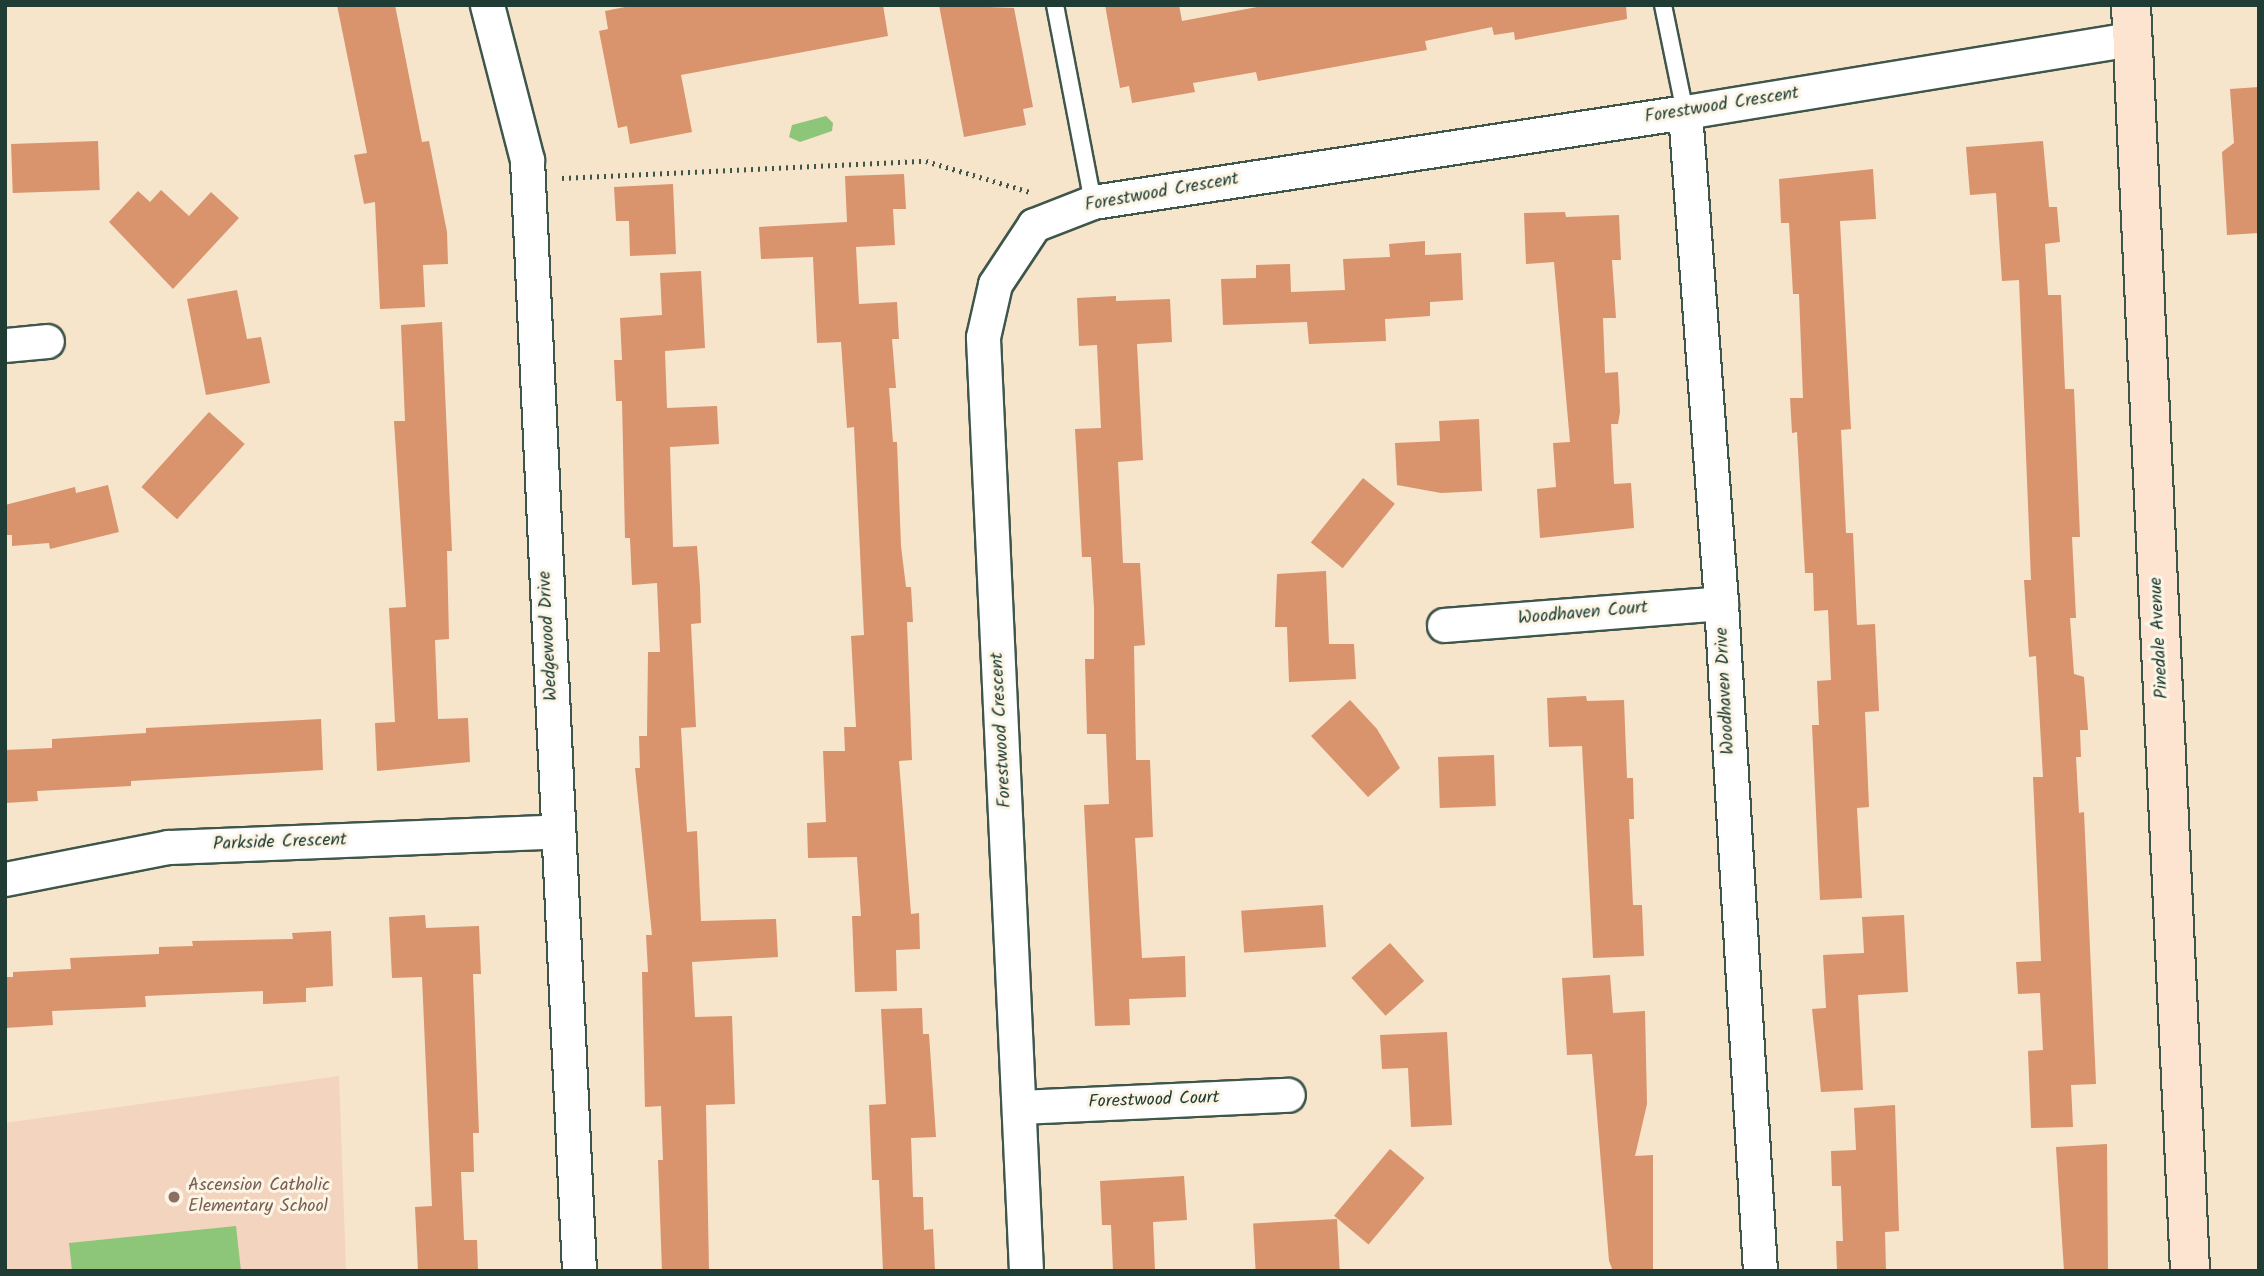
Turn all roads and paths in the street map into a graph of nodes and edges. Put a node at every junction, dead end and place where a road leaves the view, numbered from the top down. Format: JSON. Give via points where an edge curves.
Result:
{"nodes":[{"id":1,"x":487,"y":5,"type":"edge"},
{"id":2,"x":1055,"y":5,"type":"edge"},
{"id":3,"x":1663,"y":5,"type":"edge"},
{"id":4,"x":2131,"y":22,"type":"edge"},
{"id":5,"x":1685,"y":112,"type":"junction"},
{"id":6,"x":528,"y":180,"type":"junction"},
{"id":7,"x":1093,"y":202,"type":"junction"},
{"id":8,"x":1057,"y":216,"type":"junction"},
{"id":9,"x":47,"y":341,"type":"dead end"},
{"id":10,"x":5,"y":345,"type":"edge"},
{"id":11,"x":1721,"y":603,"type":"junction"},
{"id":12,"x":1444,"y":625,"type":"dead end"},
{"id":13,"x":558,"y":831,"type":"junction"},
{"id":14,"x":5,"y":878,"type":"edge"},
{"id":15,"x":1288,"y":1096,"type":"dead end"},
{"id":16,"x":1020,"y":1107,"type":"junction"},
{"id":17,"x":579,"y":1271,"type":"edge"},
{"id":18,"x":1026,"y":1271,"type":"edge"},
{"id":19,"x":1760,"y":1271,"type":"edge"},
{"id":20,"x":2190,"y":1271,"type":"edge"}],
"edges":[{"from":1,"to":6,"type":"street","name":"Wedgewood Drive"},
{"from":2,"to":7,"type":"lane"},
{"from":3,"to":5,"type":"lane"},
{"from":4,"to":5,"type":"street","name":"Forestwood Crescent"},
{"from":4,"to":20,"type":"street","name":"Pinedale Avenue"},
{"from":5,"to":7,"type":"street","name":"Forestwood Crescent"},
{"from":5,"to":11,"type":"street","name":"Woodhaven Drive"},
{"from":6,"to":8,"type":"path","via":[[926,161],[1026,188]]},
{"from":6,"to":13,"type":"street","name":"Wedgewood Drive"},
{"from":7,"to":8,"type":"street","name":"Forestwood Crescent"},
{"from":8,"to":16,"type":"street","name":"Forestwood Crescent","via":[[1034,225],[995,284],[983,337]]},
{"from":9,"to":10,"type":"street"},
{"from":11,"to":12,"type":"street","name":"Woodhaven Court"},
{"from":11,"to":19,"type":"street","name":"Woodhaven Drive"},
{"from":13,"to":14,"type":"street","name":"Parkside Crescent","via":[[168,848]]},
{"from":13,"to":17,"type":"street","name":"Wedgewood Drive"},
{"from":15,"to":16,"type":"street","name":"Forestwood Court"},
{"from":16,"to":18,"type":"street","name":"Forestwood Crescent"}]}
